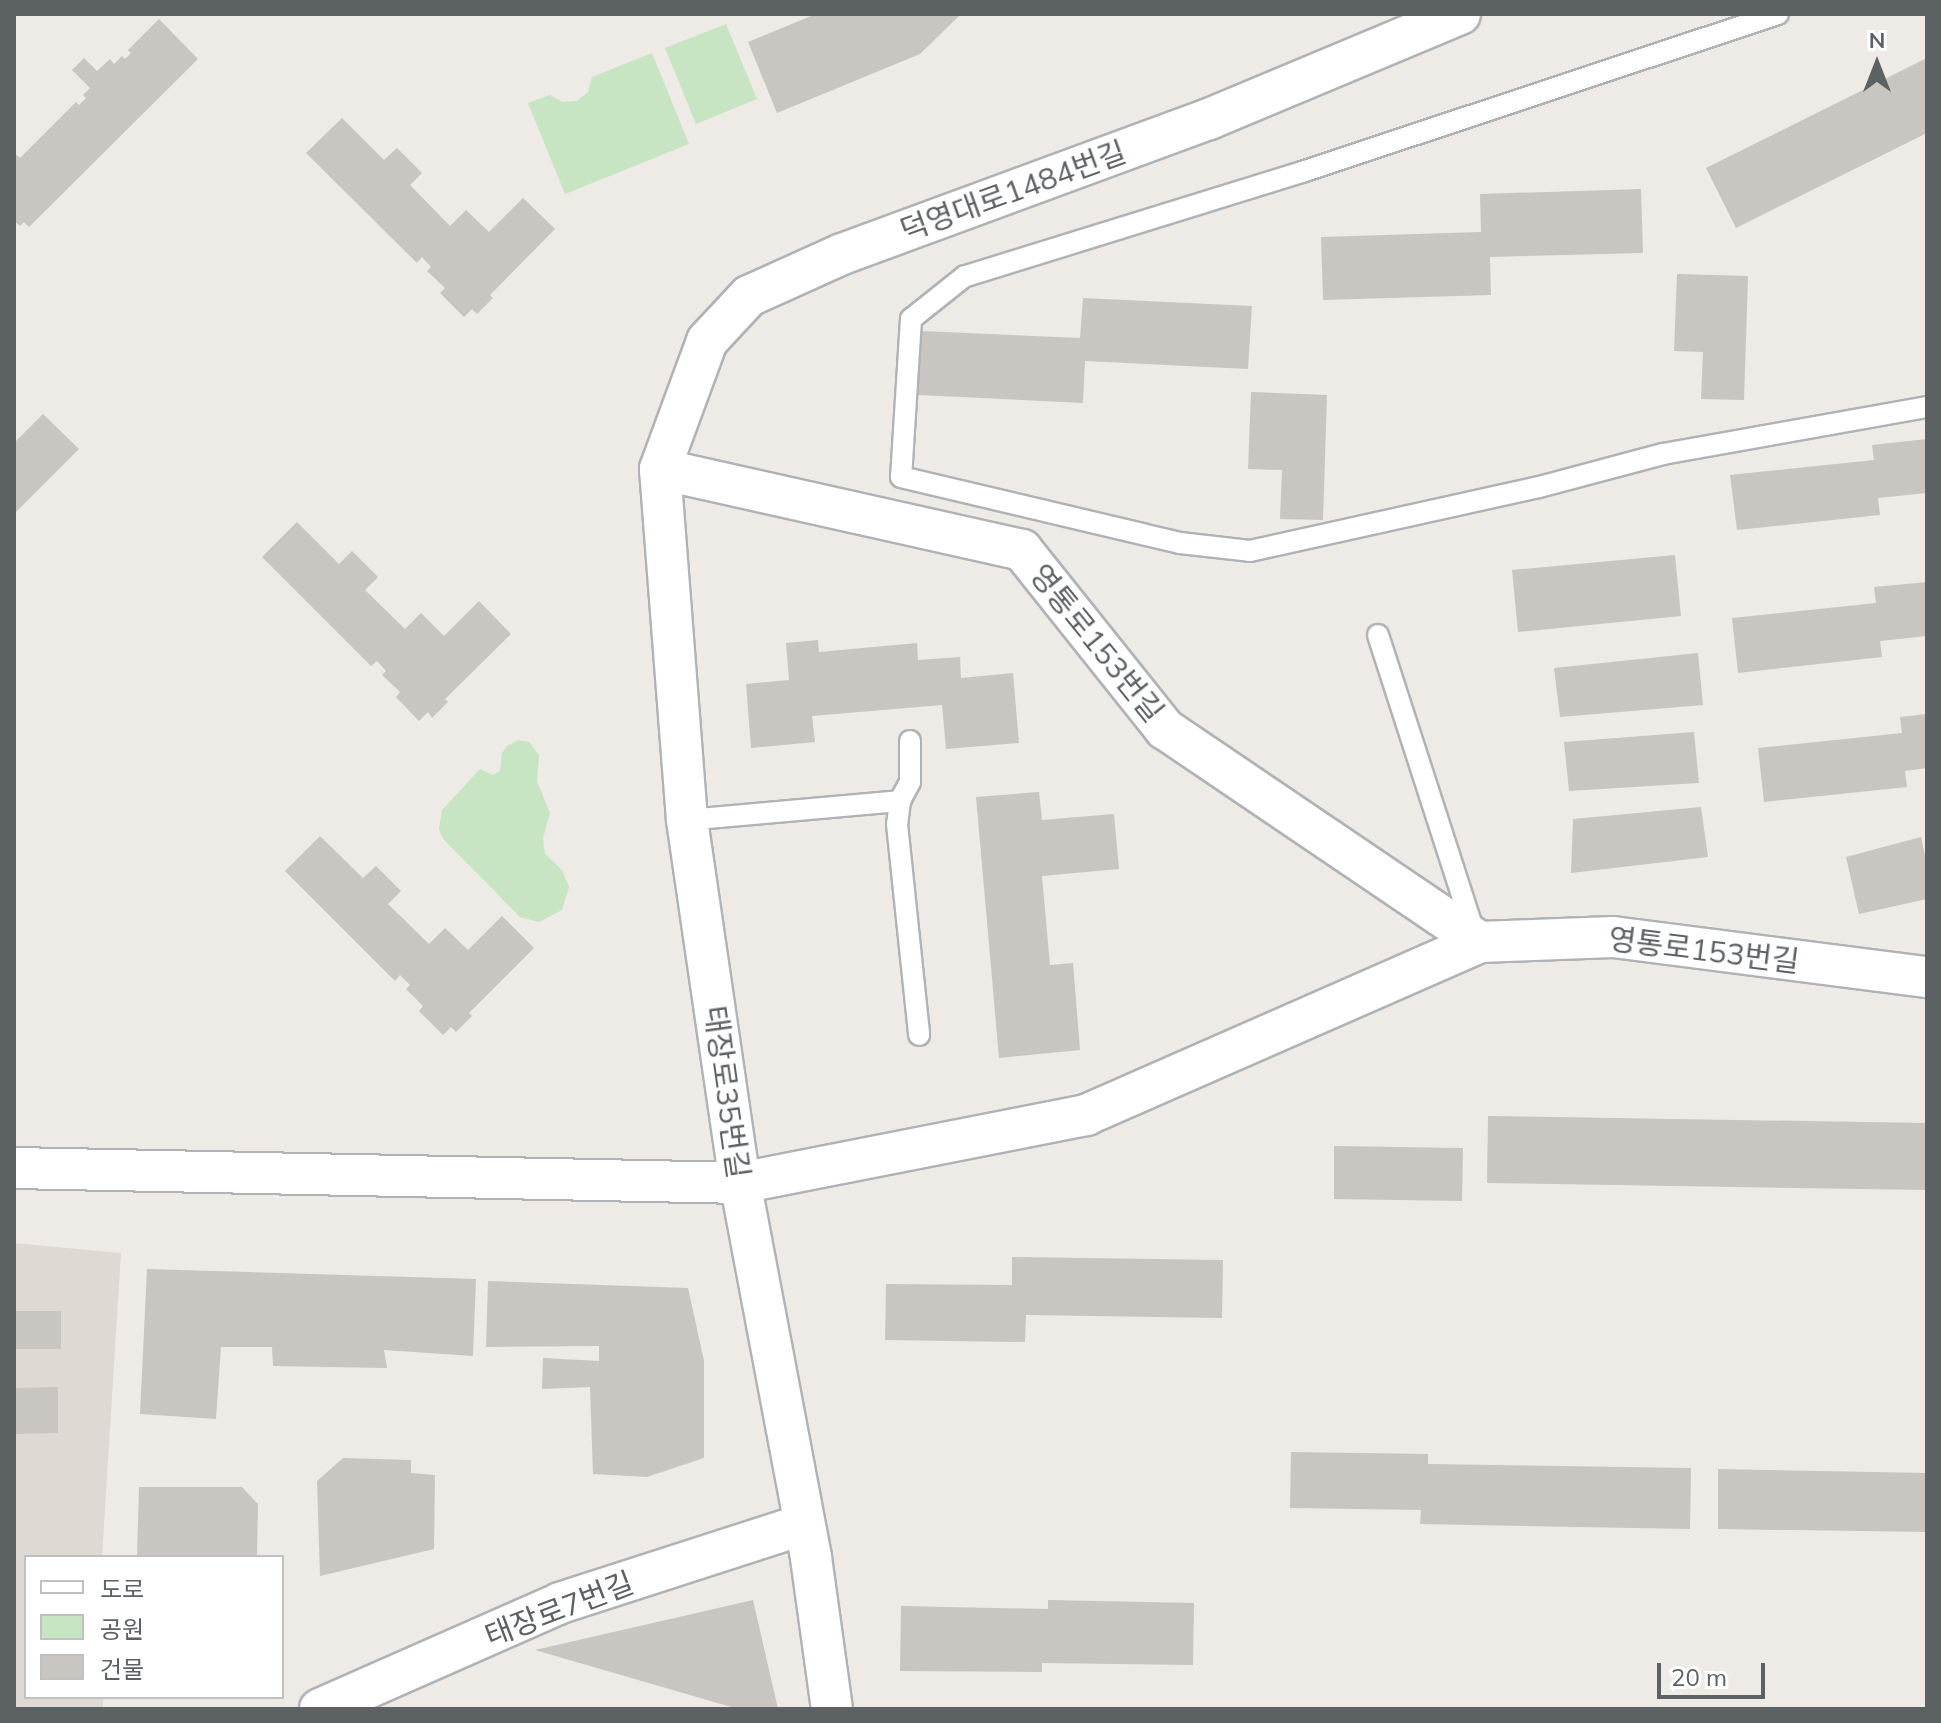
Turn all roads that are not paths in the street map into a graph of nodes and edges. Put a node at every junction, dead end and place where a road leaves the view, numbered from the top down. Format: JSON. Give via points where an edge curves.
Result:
{"nodes":[{"id":1,"x":1460,"y":14,"type":"edge"},
{"id":2,"x":1778,"y":14,"type":"edge"},
{"id":3,"x":1927,"y":407,"type":"edge"},
{"id":4,"x":660,"y":469,"type":"junction"},
{"id":5,"x":1378,"y":635,"type":"dead end"},
{"id":6,"x":910,"y":741,"type":"dead end"},
{"id":7,"x":900,"y":801,"type":"junction"},
{"id":8,"x":687,"y":820,"type":"junction"},
{"id":9,"x":1478,"y":940,"type":"junction"},
{"id":10,"x":1927,"y":977,"type":"edge"},
{"id":11,"x":919,"y":1035,"type":"dead end"},
{"id":12,"x":14,"y":1168,"type":"edge"},
{"id":13,"x":740,"y":1183,"type":"junction"},
{"id":14,"x":804,"y":1524,"type":"junction"},
{"id":15,"x":320,"y":1709,"type":"edge"},
{"id":16,"x":832,"y":1709,"type":"edge"}],
"edges":[{"from":1,"to":4,"type":"street","name":"덕영대로1484번길","via":[[1209,119],[842,254],[749,296],[707,341]]},
{"from":2,"to":3,"type":"lane","via":[[1302,172],[965,276],[911,319],[901,477],[1180,543],[1250,551],[1663,454]]},
{"from":4,"to":8,"type":"street","name":"태장로35번길"},
{"from":4,"to":9,"type":"street","name":"영통로153번길","via":[[1022,550],[1165,729]]},
{"from":5,"to":9,"type":"lane"},
{"from":6,"to":7,"type":"lane","via":[[910,782]]},
{"from":7,"to":8,"type":"lane"},
{"from":7,"to":11,"type":"lane","via":[[897,824]]},
{"from":8,"to":13,"type":"street","name":"태장로35번길"},
{"from":9,"to":10,"type":"street","name":"영통로153번길","via":[[1613,937]]},
{"from":9,"to":13,"type":"street","name":"영통로153번길","via":[[1086,1115]]},
{"from":12,"to":13,"type":"street","name":"영통로153번길"},
{"from":13,"to":14,"type":"street","name":"태장로35번길"},
{"from":14,"to":15,"type":"street","name":"태장로7번길","via":[[560,1603]]},
{"from":14,"to":16,"type":"street","name":"태장로35번길"}]}
